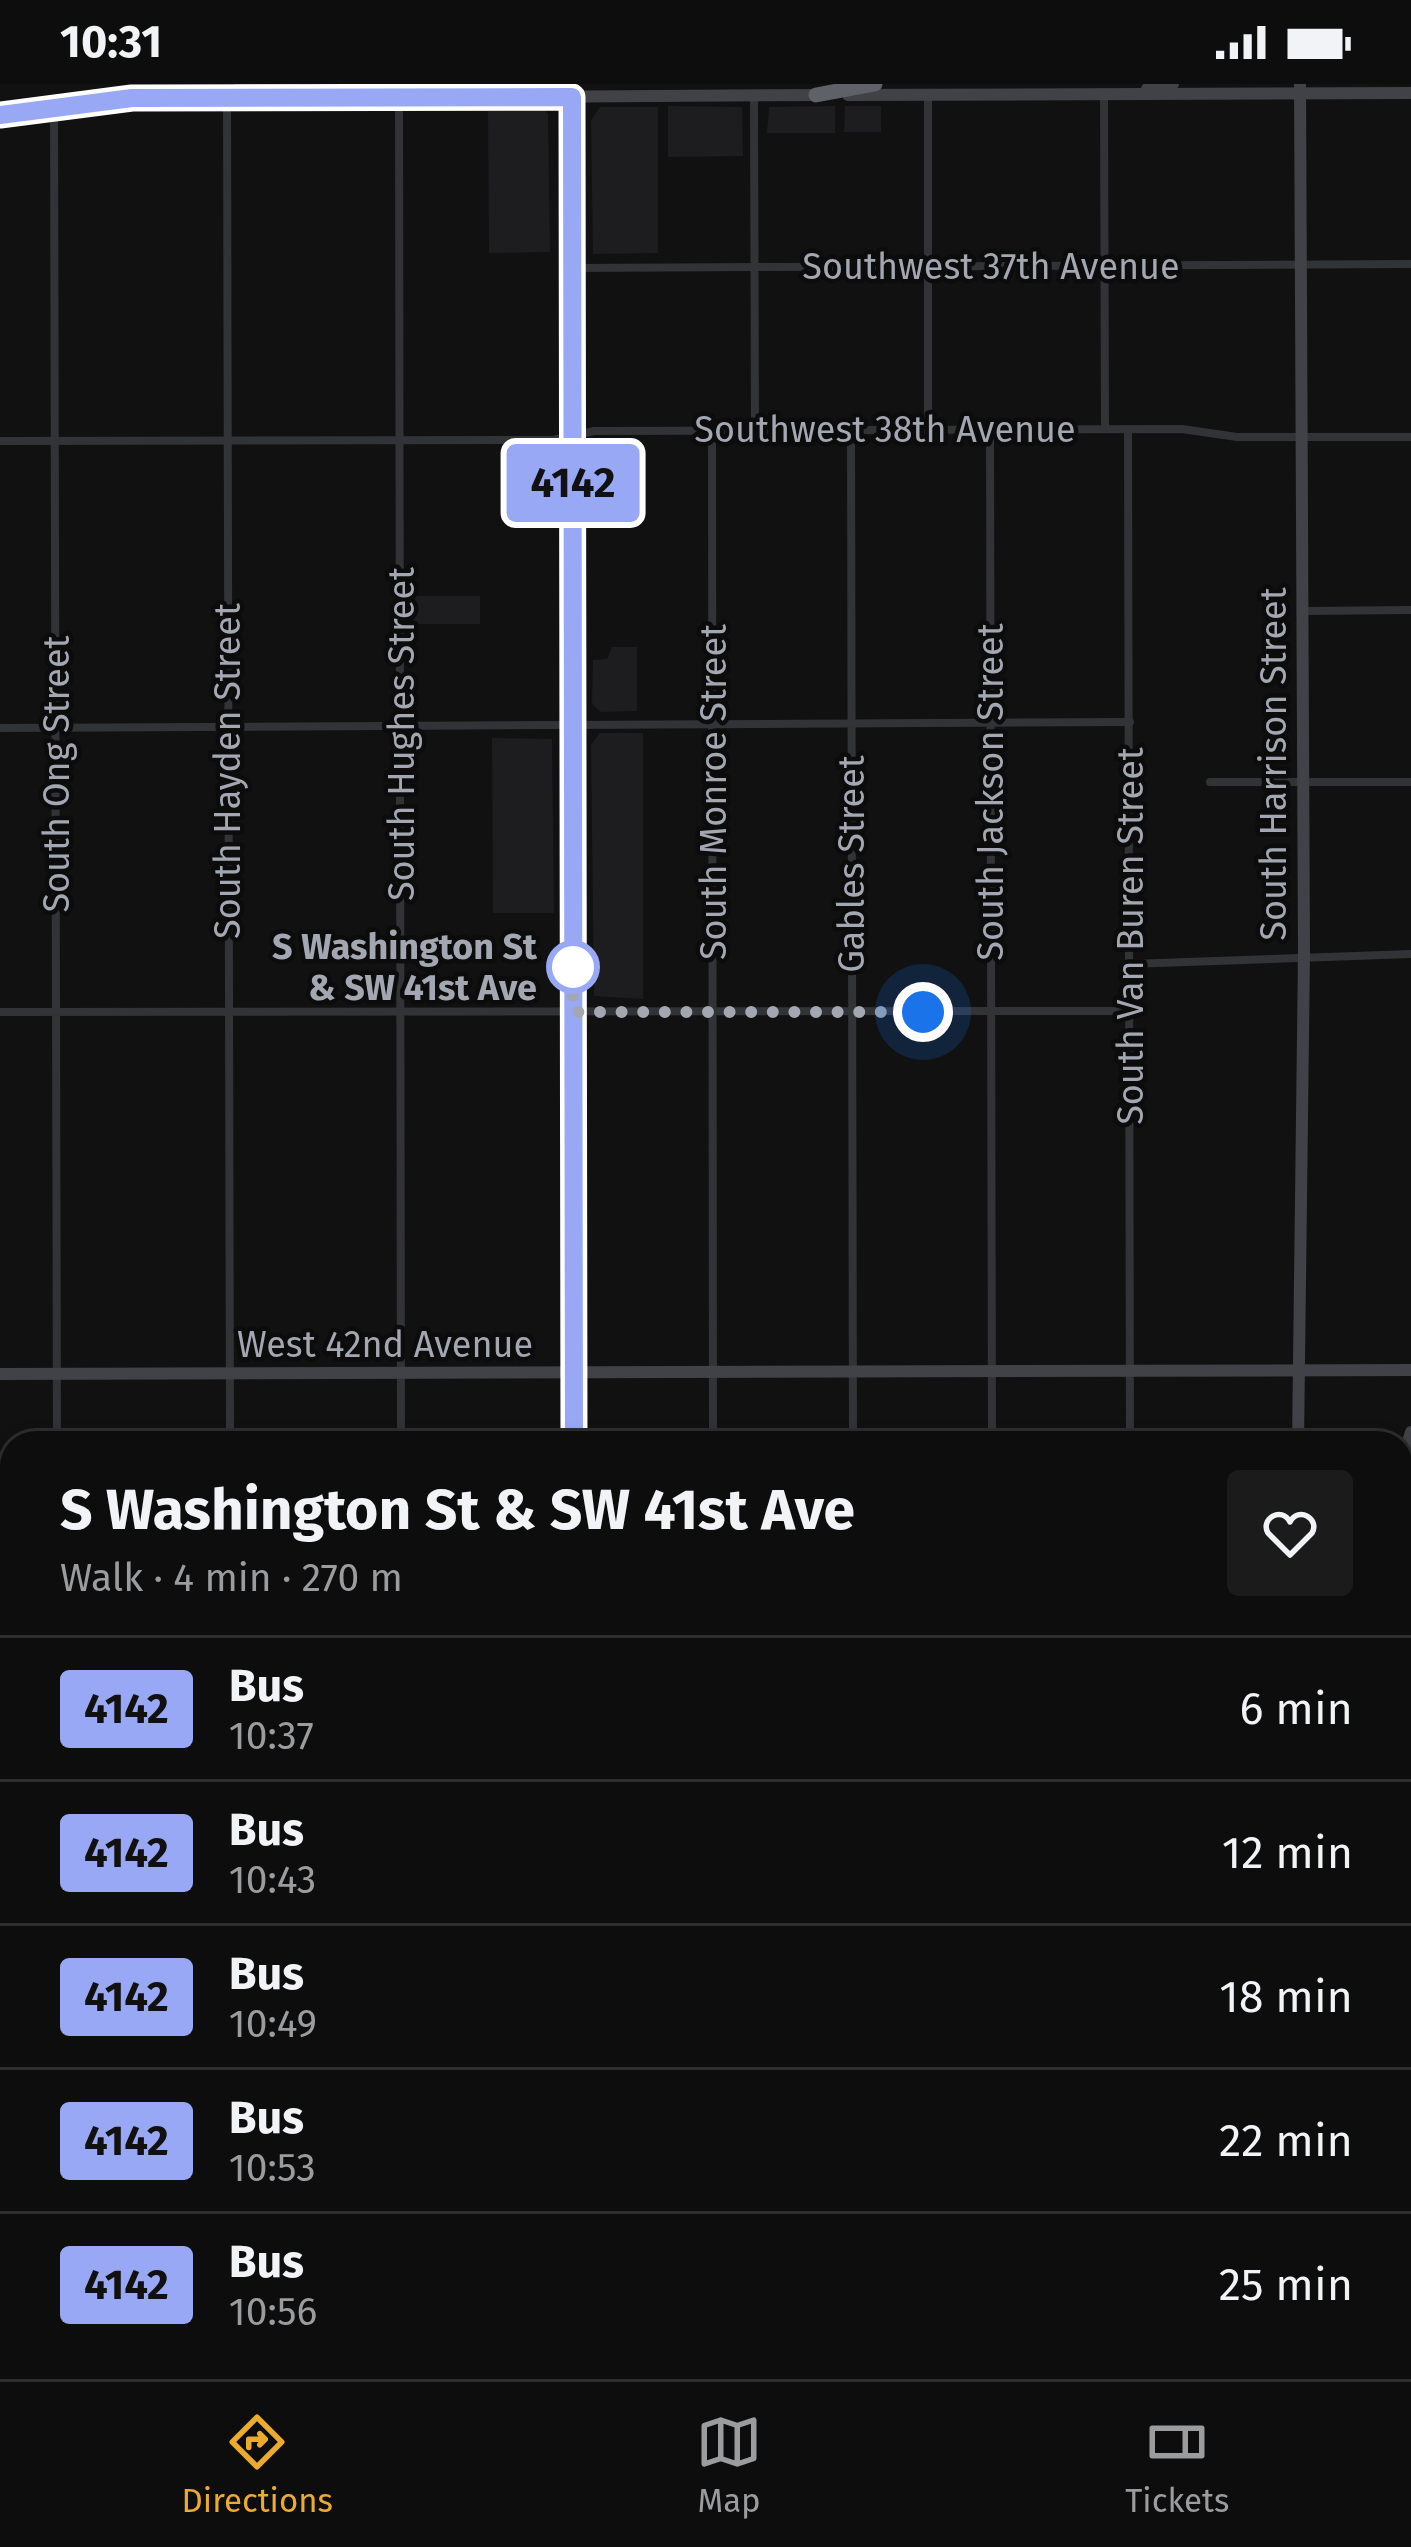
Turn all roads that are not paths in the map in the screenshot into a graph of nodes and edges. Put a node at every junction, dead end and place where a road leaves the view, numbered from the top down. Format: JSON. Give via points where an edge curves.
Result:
{"nodes":[{"id":1,"x":242,"y":84,"type":"edge"},
{"id":2,"x":536,"y":84,"type":"edge"},
{"id":3,"x":604,"y":84,"type":"edge"},
{"id":4,"x":875,"y":84,"type":"edge"},
{"id":5,"x":1173,"y":84,"type":"edge"},
{"id":6,"x":1208,"y":89,"type":"edge"},
{"id":7,"x":1300,"y":89,"type":"edge"},
{"id":8,"x":572,"y":90,"type":"edge"},
{"id":9,"x":1411,"y":93,"type":"edge"},
{"id":10,"x":928,"y":94,"type":"junction"},
{"id":11,"x":1104,"y":94,"type":"junction"},
{"id":12,"x":754,"y":95,"type":"junction"},
{"id":13,"x":816,"y":95,"type":"junction"},
{"id":14,"x":625,"y":96,"type":"junction"},
{"id":15,"x":516,"y":97,"type":"junction"},
{"id":16,"x":340,"y":98,"type":"junction"},
{"id":17,"x":399,"y":98,"type":"junction"},
{"id":18,"x":227,"y":99,"type":"junction"},
{"id":19,"x":54,"y":105,"type":"junction"},
{"id":20,"x":0,"y":115,"type":"edge"},
{"id":21,"x":1411,"y":264,"type":"edge"},
{"id":22,"x":1300,"y":265,"type":"junction"},
{"id":23,"x":1103,"y":266,"type":"junction"},
{"id":24,"x":755,"y":267,"type":"junction"},
{"id":25,"x":928,"y":267,"type":"junction"},
{"id":26,"x":572,"y":268,"type":"junction"},
{"id":27,"x":1105,"y":428,"type":"junction"},
{"id":28,"x":755,"y":429,"type":"junction"},
{"id":29,"x":851,"y":429,"type":"junction"},
{"id":30,"x":928,"y":429,"type":"junction"},
{"id":31,"x":989,"y":429,"type":"junction"},
{"id":32,"x":1128,"y":429,"type":"junction"},
{"id":33,"x":712,"y":430,"type":"junction"},
{"id":34,"x":574,"y":436,"type":"junction"},
{"id":35,"x":1301,"y":437,"type":"junction"},
{"id":36,"x":1411,"y":437,"type":"edge"},
{"id":37,"x":400,"y":440,"type":"junction"},
{"id":38,"x":0,"y":441,"type":"edge"},
{"id":39,"x":55,"y":441,"type":"junction"},
{"id":40,"x":228,"y":441,"type":"junction"},
{"id":41,"x":1411,"y":610,"type":"edge"},
{"id":42,"x":1302,"y":611,"type":"junction"},
{"id":43,"x":712,"y":721,"type":"junction"},
{"id":44,"x":990,"y":721,"type":"junction"},
{"id":45,"x":851,"y":722,"type":"junction"},
{"id":46,"x":1130,"y":722,"type":"junction"},
{"id":47,"x":573,"y":724,"type":"junction"},
{"id":48,"x":400,"y":727,"type":"junction"},
{"id":49,"x":0,"y":728,"type":"edge"},
{"id":50,"x":56,"y":728,"type":"junction"},
{"id":51,"x":227,"y":728,"type":"junction"},
{"id":52,"x":1210,"y":782,"type":"dead end"},
{"id":53,"x":1303,"y":782,"type":"junction"},
{"id":54,"x":1411,"y":782,"type":"edge"},
{"id":55,"x":1304,"y":954,"type":"junction"},
{"id":56,"x":1411,"y":954,"type":"edge"},
{"id":57,"x":1130,"y":964,"type":"junction"},
{"id":58,"x":401,"y":1011,"type":"junction"},
{"id":59,"x":1129,"y":1011,"type":"junction"},
{"id":60,"x":0,"y":1012,"type":"edge"},
{"id":61,"x":57,"y":1012,"type":"junction"},
{"id":62,"x":228,"y":1012,"type":"junction"},
{"id":63,"x":573,"y":1012,"type":"junction"},
{"id":64,"x":713,"y":1012,"type":"junction"},
{"id":65,"x":851,"y":1012,"type":"junction"},
{"id":66,"x":991,"y":1012,"type":"junction"},
{"id":67,"x":1298,"y":1370,"type":"junction"},
{"id":68,"x":1411,"y":1370,"type":"edge"},
{"id":69,"x":1130,"y":1371,"type":"junction"},
{"id":70,"x":853,"y":1372,"type":"junction"},
{"id":71,"x":992,"y":1372,"type":"junction"},
{"id":72,"x":231,"y":1373,"type":"junction"},
{"id":73,"x":400,"y":1373,"type":"junction"},
{"id":74,"x":713,"y":1373,"type":"junction"},
{"id":75,"x":0,"y":1374,"type":"edge"},
{"id":76,"x":57,"y":1374,"type":"junction"},
{"id":77,"x":574,"y":1374,"type":"junction"},
{"id":78,"x":57,"y":1431,"type":"edge"},
{"id":79,"x":230,"y":1431,"type":"edge"},
{"id":80,"x":401,"y":1431,"type":"edge"},
{"id":81,"x":574,"y":1431,"type":"edge"},
{"id":82,"x":713,"y":1431,"type":"edge"},
{"id":83,"x":853,"y":1431,"type":"edge"},
{"id":84,"x":992,"y":1431,"type":"edge"},
{"id":85,"x":1130,"y":1431,"type":"edge"},
{"id":86,"x":1298,"y":1431,"type":"edge"}],
"edges":[{"from":1,"to":16,"type":"highway"},
{"from":2,"to":15,"type":"main road"},
{"from":3,"to":14,"type":"main road"},
{"from":4,"to":13,"type":"highway"},
{"from":5,"to":11,"type":"main road"},
{"from":6,"to":7,"type":"main road"},
{"from":6,"to":11,"type":"main road"},
{"from":7,"to":9,"type":"main road"},
{"from":7,"to":22,"type":"main road","name":"South Harrison Street"},
{"from":8,"to":14,"type":"main road"},
{"from":8,"to":15,"type":"main road"},
{"from":8,"to":26,"type":"main road"},
{"from":10,"to":11,"type":"main road"},
{"from":10,"to":13,"type":"main road"},
{"from":10,"to":25,"type":"street"},
{"from":11,"to":23,"type":"street"},
{"from":12,"to":13,"type":"main road"},
{"from":12,"to":14,"type":"main road"},
{"from":12,"to":24,"type":"street"},
{"from":15,"to":17,"type":"main road"},
{"from":16,"to":17,"type":"main road"},
{"from":16,"to":18,"type":"main road"},
{"from":17,"to":37,"type":"street","name":"South Hughes Street"},
{"from":18,"to":19,"type":"main road"},
{"from":18,"to":40,"type":"street","name":"South Hayden Street"},
{"from":19,"to":20,"type":"main road"},
{"from":19,"to":39,"type":"street","name":"South Ong Street"},
{"from":21,"to":22,"type":"street","name":"Southwest 37th Avenue"},
{"from":22,"to":23,"type":"street","name":"Southwest 37th Avenue"},
{"from":22,"to":35,"type":"main road","name":"South Harrison Street"},
{"from":23,"to":25,"type":"street","name":"Southwest 37th Avenue"},
{"from":23,"to":27,"type":"street"},
{"from":24,"to":25,"type":"street","name":"Southwest 37th Avenue"},
{"from":24,"to":26,"type":"street","name":"Southwest 37th Avenue"},
{"from":24,"to":28,"type":"street"},
{"from":25,"to":30,"type":"street"},
{"from":26,"to":34,"type":"main road"},
{"from":27,"to":31,"type":"street","name":"Southwest 38th Avenue"},
{"from":27,"to":32,"type":"street","name":"Southwest 38th Avenue"},
{"from":28,"to":29,"type":"street","name":"Southwest 38th Avenue"},
{"from":28,"to":33,"type":"street","name":"Southwest 38th Avenue"},
{"from":29,"to":30,"type":"street","name":"Southwest 38th Avenue"},
{"from":29,"to":45,"type":"street","name":"Gables Street"},
{"from":30,"to":31,"type":"street","name":"Southwest 38th Avenue"},
{"from":31,"to":44,"type":"street","name":"South Jackson Street"},
{"from":32,"to":35,"type":"street","name":"Southwest 38th Avenue"},
{"from":32,"to":46,"type":"street","name":"South Van Buren Street"},
{"from":33,"to":34,"type":"street","name":"Southwest 38th Avenue"},
{"from":33,"to":43,"type":"street","name":"South Monroe Street"},
{"from":34,"to":37,"type":"street","name":"Southwest 38th Avenue"},
{"from":34,"to":47,"type":"main road"},
{"from":35,"to":36,"type":"street","name":"Southwest 38th Avenue"},
{"from":35,"to":42,"type":"main road","name":"South Harrison Street"},
{"from":37,"to":40,"type":"street","name":"Southwest 38th Avenue"},
{"from":37,"to":48,"type":"street","name":"South Hughes Street"},
{"from":38,"to":39,"type":"street","name":"Southwest 38th Avenue"},
{"from":39,"to":40,"type":"street","name":"Southwest 38th Avenue"},
{"from":39,"to":50,"type":"street","name":"South Ong Street"},
{"from":40,"to":51,"type":"street","name":"South Hayden Street"},
{"from":41,"to":42,"type":"street"},
{"from":42,"to":53,"type":"main road","name":"South Harrison Street"},
{"from":43,"to":45,"type":"street"},
{"from":43,"to":47,"type":"street"},
{"from":43,"to":64,"type":"street","name":"South Monroe Street"},
{"from":44,"to":45,"type":"street"},
{"from":44,"to":46,"type":"street"},
{"from":44,"to":66,"type":"street","name":"South Jackson Street"},
{"from":45,"to":65,"type":"street","name":"Gables Street"},
{"from":46,"to":57,"type":"street","name":"South Van Buren Street"},
{"from":47,"to":48,"type":"street"},
{"from":47,"to":63,"type":"main road"},
{"from":48,"to":51,"type":"street"},
{"from":48,"to":58,"type":"street","name":"South Hughes Street"},
{"from":49,"to":50,"type":"street"},
{"from":50,"to":51,"type":"street"},
{"from":50,"to":61,"type":"street","name":"South Ong Street"},
{"from":51,"to":62,"type":"street","name":"South Hayden Street"},
{"from":52,"to":53,"type":"street"},
{"from":53,"to":54,"type":"street"},
{"from":53,"to":55,"type":"main road","name":"South Harrison Street"},
{"from":55,"to":56,"type":"street"},
{"from":55,"to":57,"type":"street"},
{"from":55,"to":67,"type":"main road","name":"South Harrison Street"},
{"from":57,"to":59,"type":"street","name":"South Van Buren Street"},
{"from":58,"to":62,"type":"street"},
{"from":58,"to":63,"type":"street"},
{"from":58,"to":73,"type":"street","name":"South Hughes Street"},
{"from":59,"to":66,"type":"street"},
{"from":59,"to":69,"type":"street","name":"South Van Buren Street"},
{"from":60,"to":61,"type":"street"},
{"from":61,"to":62,"type":"street"},
{"from":61,"to":76,"type":"street","name":"South Ong Street"},
{"from":62,"to":72,"type":"street","name":"South Hayden Street"},
{"from":63,"to":64,"type":"street"},
{"from":63,"to":77,"type":"main road"},
{"from":64,"to":65,"type":"street"},
{"from":64,"to":74,"type":"street","name":"South Monroe Street"},
{"from":65,"to":66,"type":"street"},
{"from":65,"to":70,"type":"street","name":"Gables Street"},
{"from":66,"to":71,"type":"street","name":"South Jackson Street"},
{"from":67,"to":68,"type":"main road","name":"West 42nd Avenue"},
{"from":67,"to":69,"type":"main road","name":"West 42nd Avenue"},
{"from":67,"to":86,"type":"main road","name":"South Harrison Street"},
{"from":69,"to":71,"type":"main road","name":"West 42nd Avenue"},
{"from":69,"to":85,"type":"street","name":"South Van Buren Street"},
{"from":70,"to":71,"type":"main road","name":"West 42nd Avenue"},
{"from":70,"to":74,"type":"main road","name":"West 42nd Avenue"},
{"from":70,"to":83,"type":"street","name":"Gables Street"},
{"from":71,"to":84,"type":"street","name":"South Jackson Street"},
{"from":72,"to":73,"type":"main road","name":"West 42nd Avenue"},
{"from":72,"to":76,"type":"main road","name":"West 42nd Avenue"},
{"from":72,"to":79,"type":"street","name":"South Hayden Street"},
{"from":73,"to":77,"type":"main road","name":"West 42nd Avenue"},
{"from":73,"to":80,"type":"street","name":"South Hughes Street"},
{"from":74,"to":77,"type":"main road","name":"West 42nd Avenue"},
{"from":74,"to":82,"type":"street","name":"South Monroe Street"},
{"from":75,"to":76,"type":"main road","name":"West 42nd Avenue"},
{"from":76,"to":78,"type":"street","name":"South Ong Street"},
{"from":77,"to":81,"type":"main road"}]}
